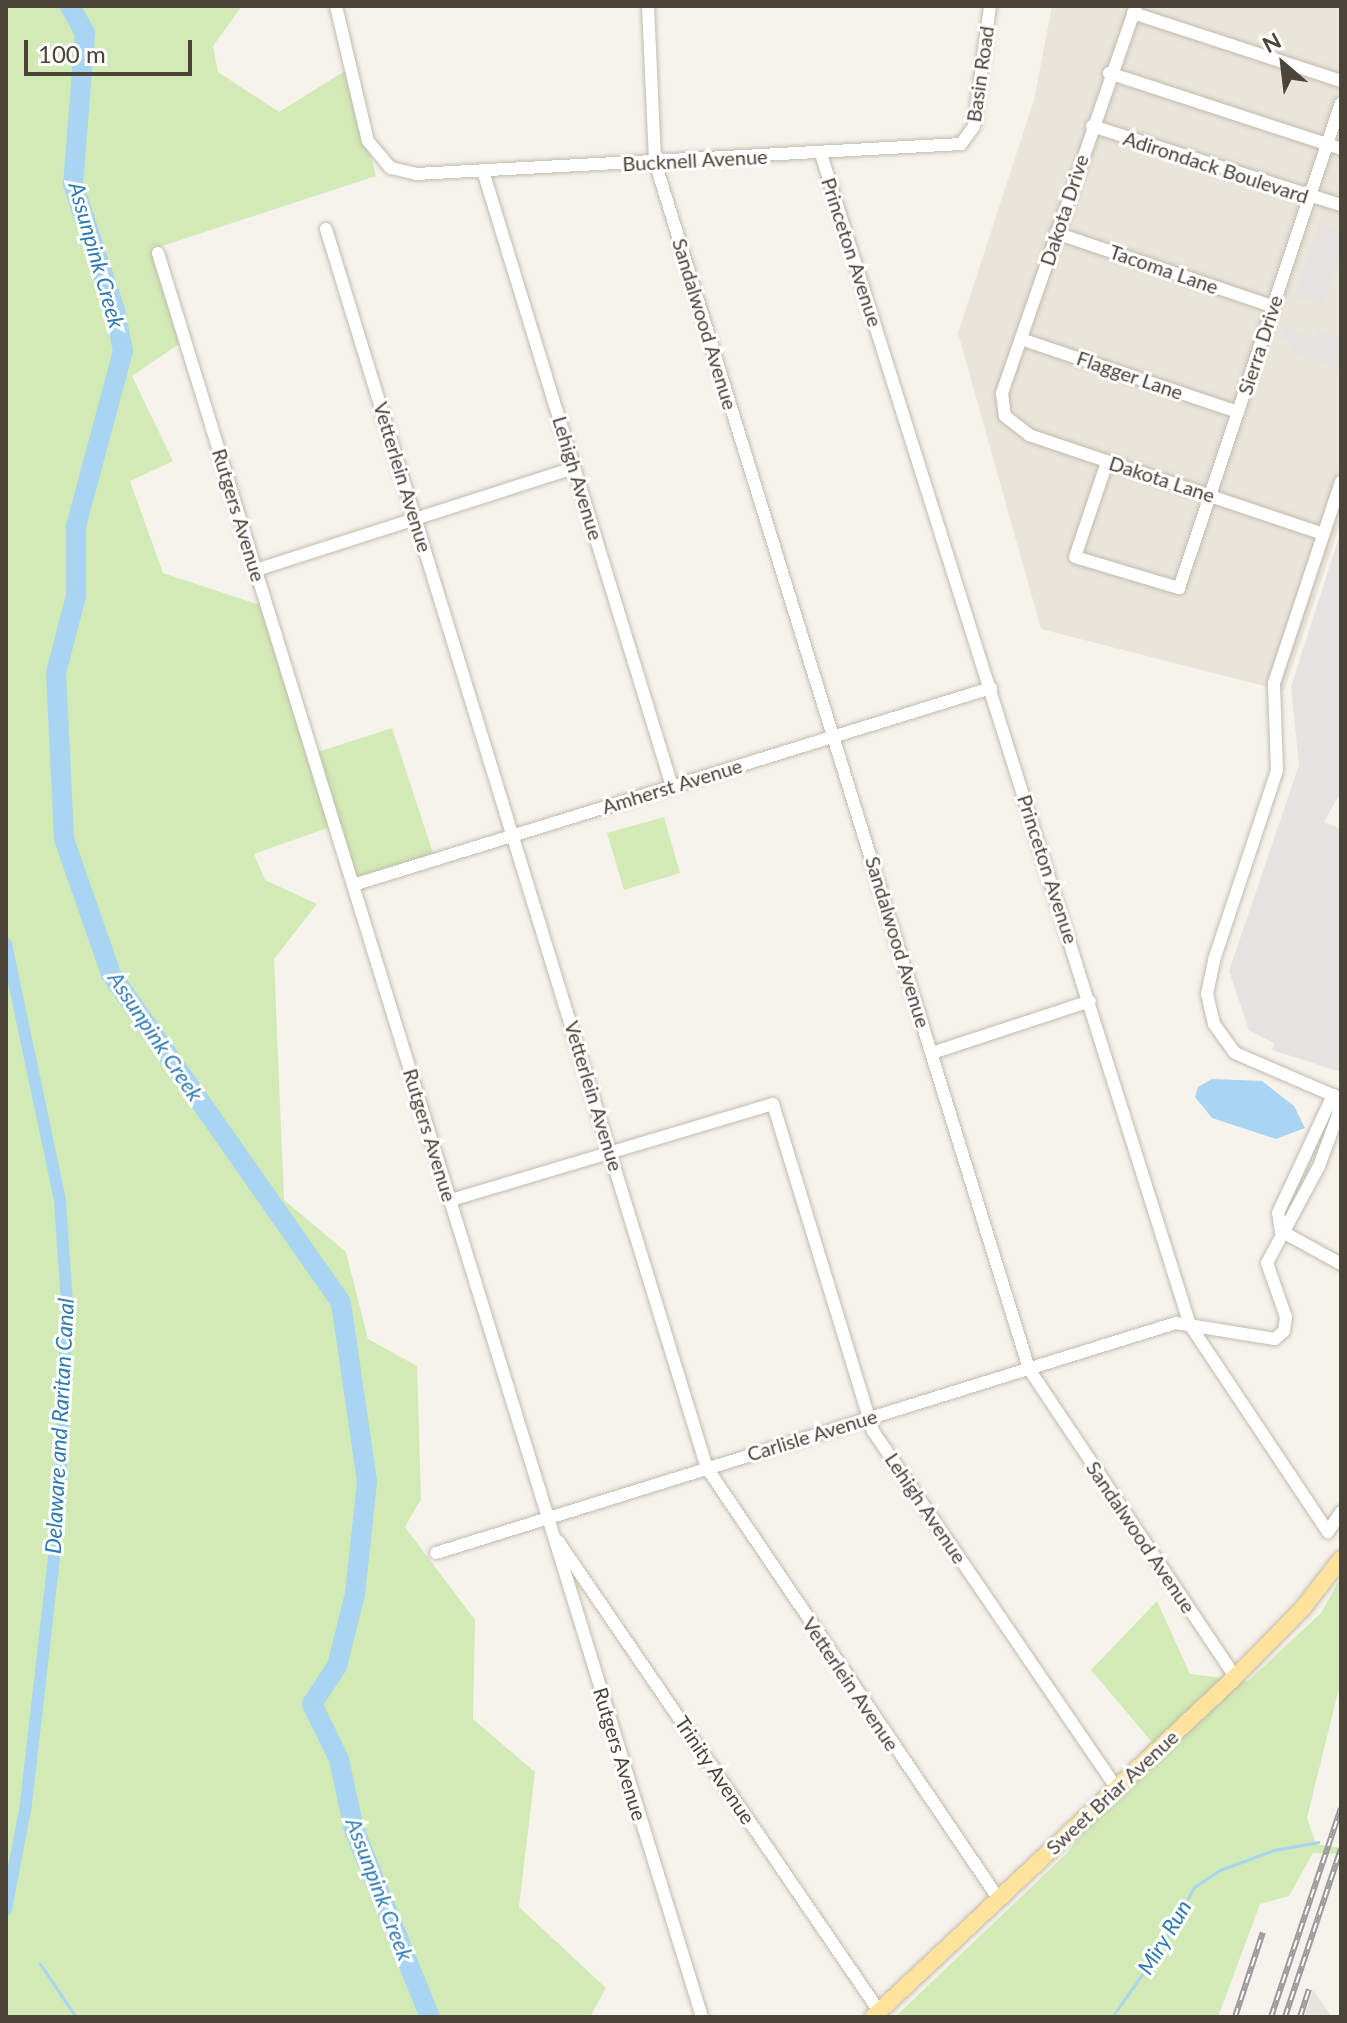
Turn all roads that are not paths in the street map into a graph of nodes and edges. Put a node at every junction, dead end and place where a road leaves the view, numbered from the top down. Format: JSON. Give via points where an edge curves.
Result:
{"nodes":[{"id":1,"x":336,"y":6,"type":"edge"},
{"id":2,"x":648,"y":6,"type":"edge"},
{"id":3,"x":990,"y":6,"type":"edge"},
{"id":4,"x":1134,"y":10,"type":"edge"},
{"id":5,"x":1109,"y":73,"type":"junction"},
{"id":6,"x":1341,"y":81,"type":"edge"},
{"id":7,"x":1341,"y":103,"type":"edge"},
{"id":8,"x":1092,"y":126,"type":"junction"},
{"id":9,"x":967,"y":141,"type":"joint"},
{"id":10,"x":1335,"y":146,"type":"edge"},
{"id":11,"x":821,"y":154,"type":"junction"},
{"id":12,"x":655,"y":162,"type":"junction"},
{"id":13,"x":483,"y":171,"type":"junction"},
{"id":14,"x":1311,"y":199,"type":"junction"},
{"id":15,"x":1341,"y":205,"type":"edge"},
{"id":16,"x":326,"y":229,"type":"dead end"},
{"id":17,"x":1056,"y":233,"type":"junction"},
{"id":18,"x":158,"y":253,"type":"dead end"},
{"id":19,"x":1272,"y":306,"type":"junction"},
{"id":20,"x":1021,"y":339,"type":"junction"},
{"id":21,"x":1238,"y":412,"type":"junction"},
{"id":22,"x":1005,"y":416,"type":"joint"},
{"id":23,"x":1107,"y":462,"type":"junction"},
{"id":24,"x":574,"y":468,"type":"junction"},
{"id":25,"x":1341,"y":482,"type":"edge"},
{"id":26,"x":1212,"y":494,"type":"junction"},
{"id":27,"x":416,"y":519,"type":"junction"},
{"id":28,"x":1323,"y":534,"type":"junction"},
{"id":29,"x":256,"y":570,"type":"junction"},
{"id":30,"x":991,"y":688,"type":"junction"},
{"id":31,"x":834,"y":737,"type":"junction"},
{"id":32,"x":672,"y":786,"type":"junction"},
{"id":33,"x":514,"y":835,"type":"junction"},
{"id":34,"x":353,"y":885,"type":"junction"},
{"id":35,"x":1090,"y":1001,"type":"junction"},
{"id":36,"x":932,"y":1053,"type":"junction"},
{"id":37,"x":1337,"y":1096,"type":"edge"},
{"id":38,"x":611,"y":1152,"type":"junction"},
{"id":39,"x":451,"y":1200,"type":"junction"},
{"id":40,"x":1281,"y":1231,"type":"junction"},
{"id":41,"x":1341,"y":1264,"type":"edge"},
{"id":42,"x":1190,"y":1325,"type":"junction"},
{"id":43,"x":1029,"y":1369,"type":"junction"},
{"id":44,"x":868,"y":1418,"type":"junction"},
{"id":45,"x":707,"y":1468,"type":"junction"},
{"id":46,"x":1341,"y":1512,"type":"edge"},
{"id":47,"x":548,"y":1524,"type":"junction"},
{"id":48,"x":436,"y":1553,"type":"dead end"},
{"id":49,"x":1341,"y":1559,"type":"edge"},
{"id":50,"x":1235,"y":1677,"type":"junction"},
{"id":51,"x":1117,"y":1789,"type":"junction"},
{"id":52,"x":998,"y":1898,"type":"junction"},
{"id":53,"x":876,"y":2014,"type":"edge"},
{"id":54,"x":702,"y":2017,"type":"edge"}],
"edges":[{"from":1,"to":13,"type":"street","name":"Bucknell Avenue","via":[[374,152],[391,168]]},
{"from":2,"to":12,"type":"street","name":"Sandalwood Avenue"},
{"from":3,"to":9,"type":"street","name":"Basin Road","via":[[974,126]]},
{"from":4,"to":5,"type":"street","name":"Dakota Drive"},
{"from":4,"to":6,"type":"street"},
{"from":5,"to":8,"type":"street","name":"Dakota Drive"},
{"from":5,"to":10,"type":"street"},
{"from":7,"to":10,"type":"street","name":"Sierra Drive"},
{"from":8,"to":14,"type":"street","name":"Adirondack Boulevard"},
{"from":8,"to":17,"type":"street","name":"Dakota Drive"},
{"from":9,"to":11,"type":"street","name":"Bucknell Avenue"},
{"from":10,"to":14,"type":"street","name":"Sierra Drive"},
{"from":11,"to":12,"type":"street","name":"Bucknell Avenue"},
{"from":11,"to":30,"type":"street","name":"Princeton Avenue"},
{"from":12,"to":13,"type":"street","name":"Bucknell Avenue"},
{"from":12,"to":31,"type":"street","name":"Sandalwood Avenue"},
{"from":13,"to":24,"type":"street","name":"Lehigh Avenue"},
{"from":14,"to":15,"type":"street","name":"Adirondack Boulevard"},
{"from":14,"to":19,"type":"street","name":"Sierra Drive"},
{"from":16,"to":27,"type":"street","name":"Vetterlein Avenue"},
{"from":17,"to":19,"type":"street","name":"Tacoma Lane"},
{"from":17,"to":20,"type":"street","name":"Dakota Drive"},
{"from":18,"to":29,"type":"street","name":"Rutgers Avenue"},
{"from":19,"to":21,"type":"street","name":"Sierra Drive"},
{"from":20,"to":21,"type":"street","name":"Flagger Lane"},
{"from":20,"to":22,"type":"street","name":"Dakota Drive","via":[[1002,393]]},
{"from":21,"to":26,"type":"street","name":"Sierra Drive"},
{"from":22,"to":23,"type":"street","name":"Dakota Lane","via":[[1029,435]]},
{"from":23,"to":26,"type":"street","name":"Dakota Lane"},
{"from":23,"to":26,"type":"street","name":"Sierra Drive","via":[[1075,557],[1179,588]]},
{"from":24,"to":27,"type":"street"},
{"from":24,"to":32,"type":"street","name":"Lehigh Avenue"},
{"from":25,"to":28,"type":"street"},
{"from":26,"to":28,"type":"street","name":"Dakota Lane"},
{"from":27,"to":29,"type":"street"},
{"from":27,"to":33,"type":"street","name":"Vetterlein Avenue"},
{"from":28,"to":37,"type":"street","via":[[1273,688],[1275,781],[1207,994],[1214,1024],[1235,1053]]},
{"from":29,"to":34,"type":"street","name":"Rutgers Avenue"},
{"from":30,"to":31,"type":"street","name":"Amherst Avenue"},
{"from":30,"to":35,"type":"street","name":"Princeton Avenue"},
{"from":31,"to":32,"type":"street","name":"Amherst Avenue"},
{"from":31,"to":36,"type":"street","name":"Sandalwood Avenue"},
{"from":32,"to":33,"type":"street","name":"Amherst Avenue"},
{"from":33,"to":34,"type":"street","name":"Amherst Avenue"},
{"from":33,"to":38,"type":"street","name":"Vetterlein Avenue"},
{"from":34,"to":39,"type":"street","name":"Rutgers Avenue"},
{"from":35,"to":36,"type":"street"},
{"from":35,"to":42,"type":"street","name":"Princeton Avenue"},
{"from":36,"to":43,"type":"street","name":"Sandalwood Avenue"},
{"from":37,"to":40,"type":"street","via":[[1278,1213]]},
{"from":38,"to":39,"type":"street"},
{"from":38,"to":44,"type":"street","name":"Lehigh Avenue","via":[[773,1104]]},
{"from":38,"to":45,"type":"street","name":"Vetterlein Avenue"},
{"from":39,"to":47,"type":"street","name":"Rutgers Avenue"},
{"from":40,"to":41,"type":"street"},
{"from":40,"to":42,"type":"street","via":[[1267,1263],[1286,1317],[1280,1336],[1268,1342]]},
{"from":42,"to":43,"type":"street","name":"Carlisle Avenue","via":[[1176,1323]]},
{"from":42,"to":46,"type":"street","name":"Princeton Avenue","via":[[1328,1532]]},
{"from":43,"to":44,"type":"street","name":"Carlisle Avenue"},
{"from":43,"to":50,"type":"street","name":"Sandalwood Avenue"},
{"from":44,"to":45,"type":"street","name":"Carlisle Avenue"},
{"from":44,"to":51,"type":"street","name":"Lehigh Avenue"},
{"from":45,"to":47,"type":"street","name":"Carlisle Avenue"},
{"from":45,"to":52,"type":"street","name":"Vetterlein Avenue"},
{"from":47,"to":48,"type":"street","name":"Carlisle Avenue"},
{"from":47,"to":53,"type":"street","name":"Trinity Avenue"},
{"from":47,"to":54,"type":"street","name":"Rutgers Avenue"},
{"from":49,"to":50,"type":"main road","name":"Sweet Briar Avenue","via":[[1303,1608]]},
{"from":50,"to":51,"type":"main road","name":"Sweet Briar Avenue"},
{"from":51,"to":52,"type":"main road","name":"Sweet Briar Avenue"},
{"from":52,"to":53,"type":"main road","name":"Sweet Briar Avenue"}]}
